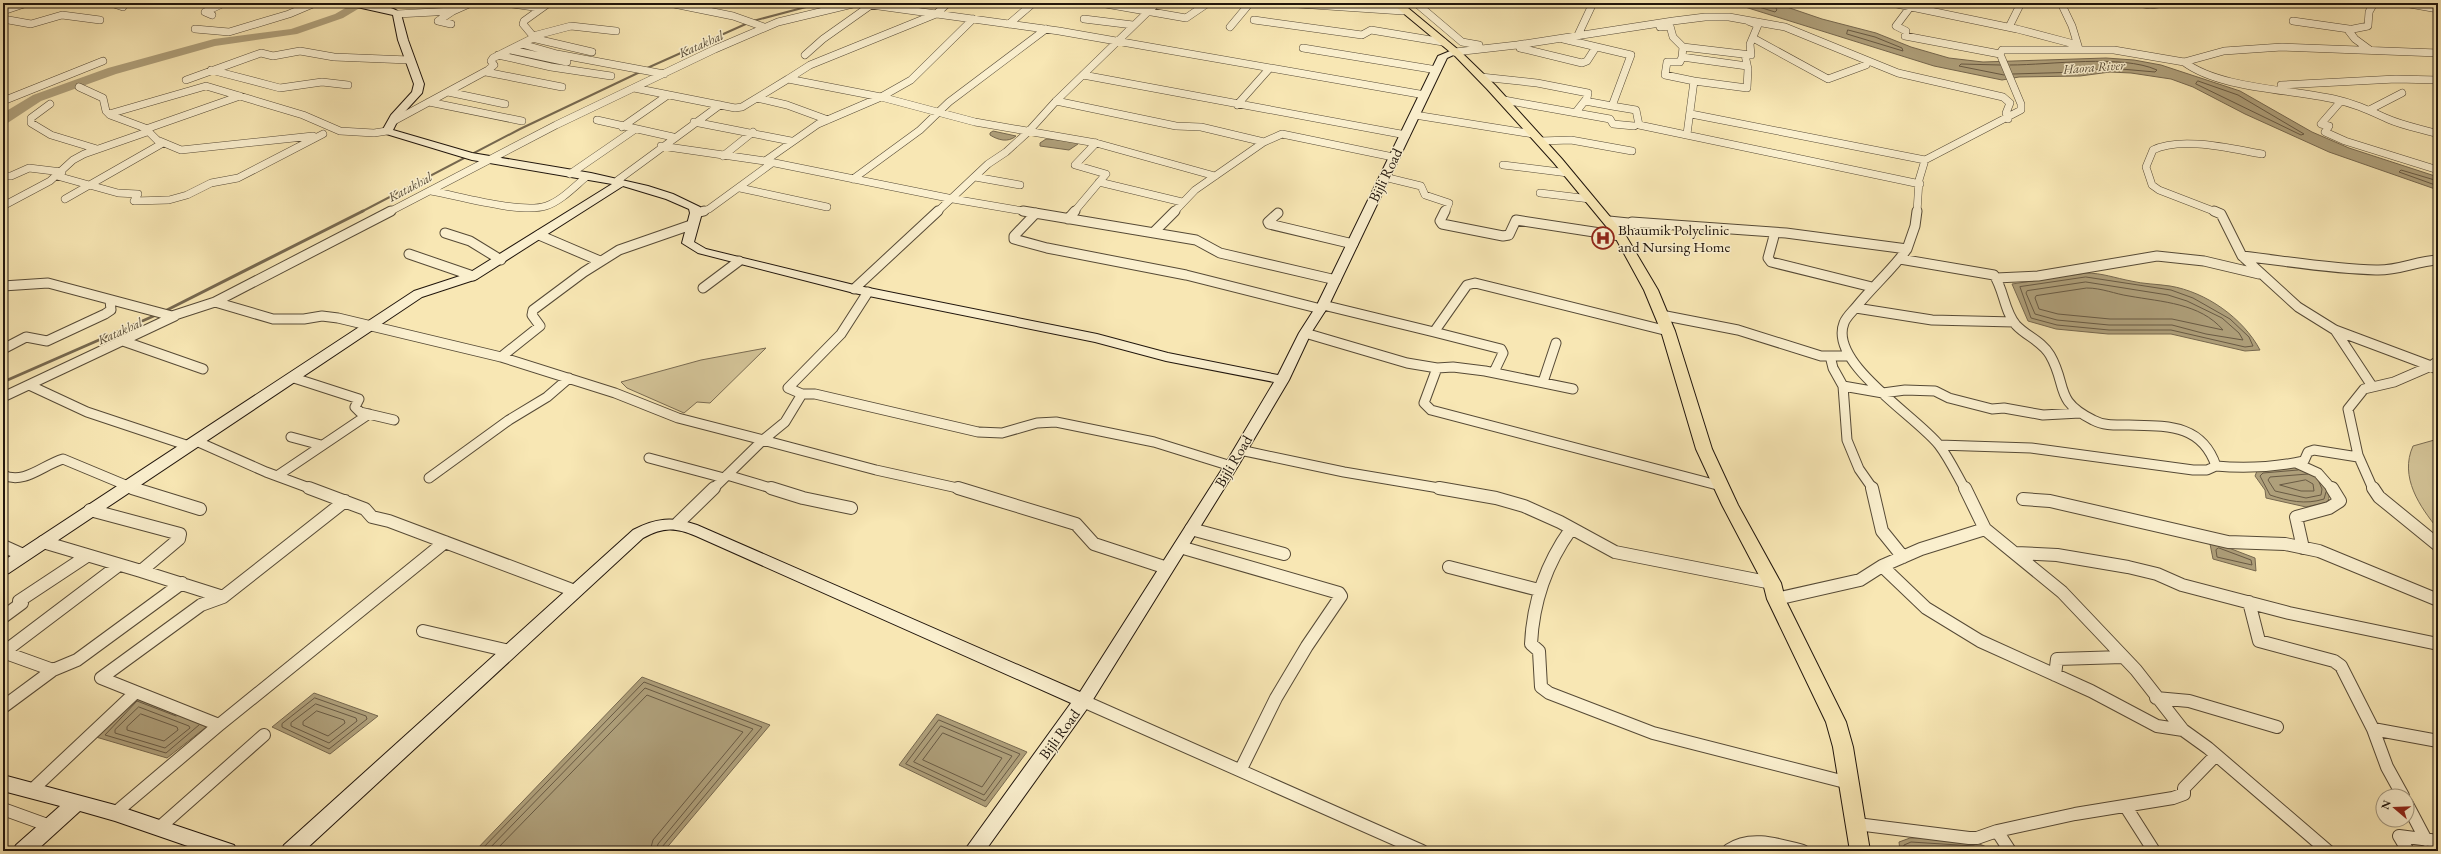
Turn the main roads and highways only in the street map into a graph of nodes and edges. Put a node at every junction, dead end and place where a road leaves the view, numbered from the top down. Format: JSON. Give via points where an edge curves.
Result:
{"nodes":[{"id":1,"x":1396,"y":3,"type":"edge"},
{"id":2,"x":1860,"y":851,"type":"edge"}],
"edges":[{"from":1,"to":2,"type":"main road","via":[[1455,52],[1537,137],[1609,221],[1651,290],[1668,331],[1704,448],[1772,583],[1776,599],[1836,722]]}]}
